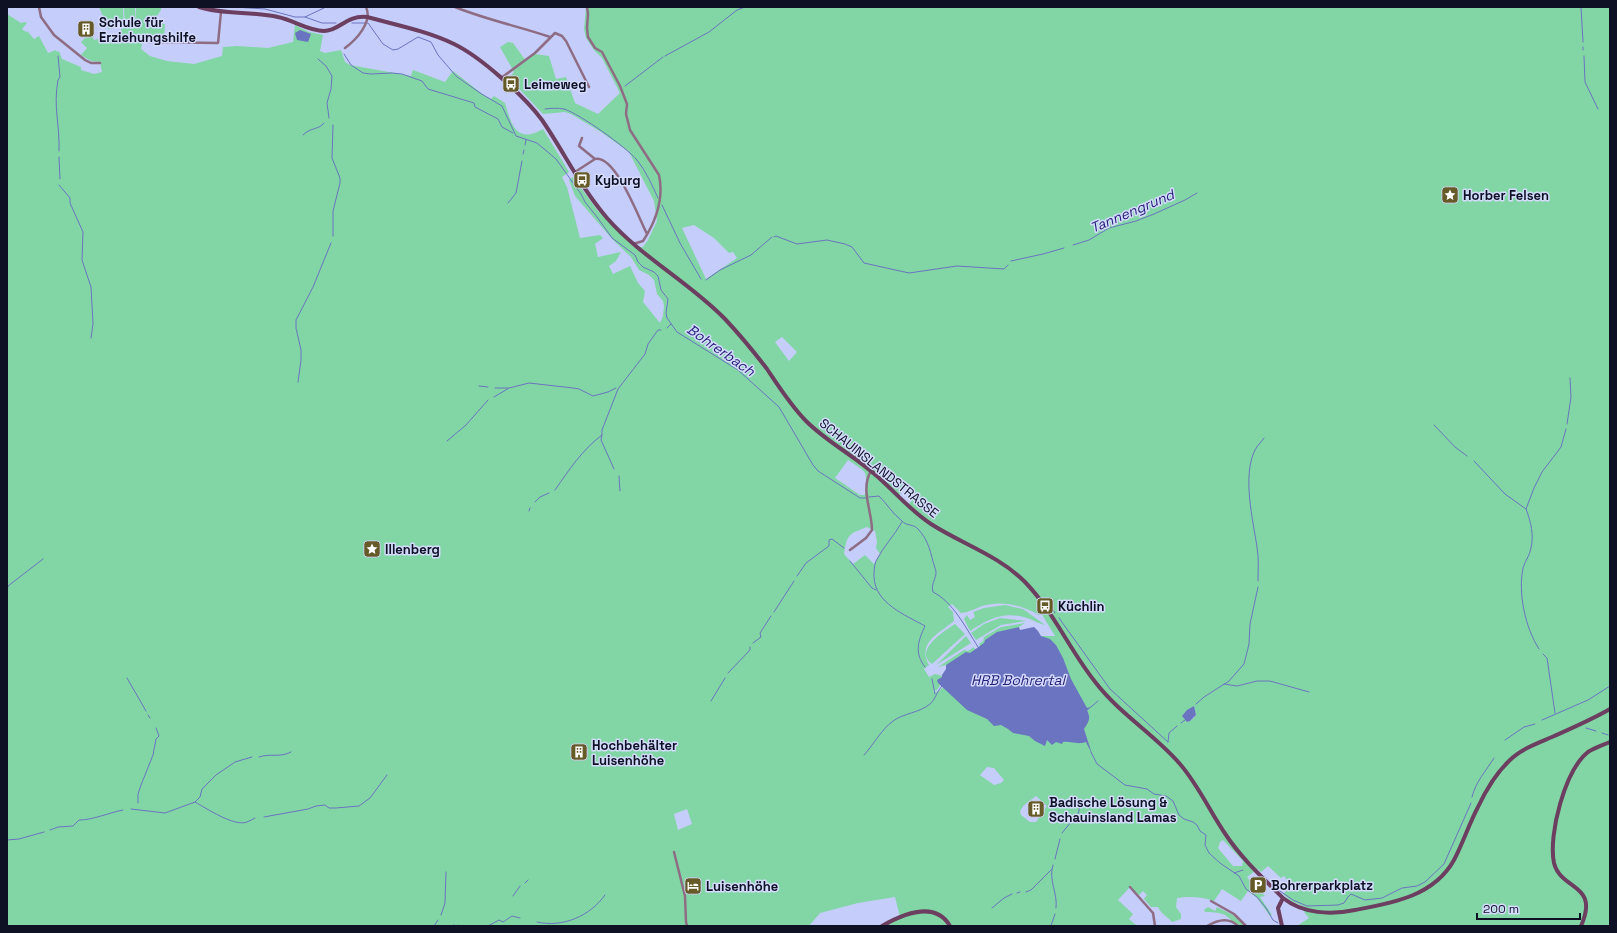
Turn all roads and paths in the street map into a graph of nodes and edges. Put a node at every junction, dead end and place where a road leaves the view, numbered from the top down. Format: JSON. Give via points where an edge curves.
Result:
{"nodes":[{"id":1,"x":39,"y":7,"type":"edge"},
{"id":2,"x":199,"y":7,"type":"edge"},
{"id":3,"x":366,"y":7,"type":"edge"},
{"id":4,"x":455,"y":7,"type":"edge"},
{"id":5,"x":587,"y":7,"type":"edge"},
{"id":6,"x":220,"y":12,"type":"junction"},
{"id":7,"x":366,"y":19,"type":"junction"},
{"id":8,"x":550,"y":37,"type":"junction"},
{"id":9,"x":149,"y":42,"type":"dead end"},
{"id":10,"x":345,"y":48,"type":"dead end"},
{"id":11,"x":100,"y":63,"type":"dead end"},
{"id":12,"x":500,"y":78,"type":"junction"},
{"id":13,"x":589,"y":88,"type":"dead end"},
{"id":14,"x":582,"y":138,"type":"dead end"},
{"id":15,"x":595,"y":159,"type":"junction"},
{"id":16,"x":574,"y":172,"type":"junction"},
{"id":17,"x":647,"y":234,"type":"junction"},
{"id":18,"x":633,"y":244,"type":"junction"},
{"id":19,"x":871,"y":470,"type":"junction"},
{"id":20,"x":850,"y":550,"type":"dead end"},
{"id":21,"x":1610,"y":709,"type":"edge"},
{"id":22,"x":1610,"y":742,"type":"edge"},
{"id":23,"x":674,"y":852,"type":"dead end"},
{"id":24,"x":1130,"y":887,"type":"dead end"},
{"id":25,"x":1283,"y":898,"type":"junction"},
{"id":26,"x":1211,"y":901,"type":"dead end"},
{"id":27,"x":687,"y":926,"type":"edge"},
{"id":28,"x":882,"y":926,"type":"edge"},
{"id":29,"x":950,"y":926,"type":"edge"},
{"id":30,"x":1155,"y":926,"type":"edge"},
{"id":31,"x":1207,"y":926,"type":"edge"},
{"id":32,"x":1238,"y":926,"type":"edge"},
{"id":33,"x":1246,"y":926,"type":"edge"},
{"id":34,"x":1282,"y":926,"type":"edge"},
{"id":35,"x":1581,"y":926,"type":"edge"}],
"edges":[{"from":1,"to":11,"type":"street","via":[[41,17],[54,35],[84,60]]},
{"from":2,"to":6,"type":"main road","name":"SCHAUINSLANDSTRASSE"},
{"from":3,"to":7,"type":"street"},
{"from":4,"to":8,"type":"street"},
{"from":5,"to":17,"type":"street","via":[[588,37],[595,48],[602,52],[620,86],[627,104],[626,114],[630,130],[661,183],[661,197]]},
{"from":6,"to":7,"type":"main road","name":"SCHAUINSLANDSTRASSE","via":[[277,17],[323,31],[333,29],[351,19]]},
{"from":6,"to":9,"type":"street","via":[[218,43]]},
{"from":7,"to":10,"type":"street","via":[[364,27],[354,41]]},
{"from":7,"to":12,"type":"main road","name":"SCHAUINSLANDSTRASSE","via":[[431,34],[456,45],[476,57]]},
{"from":8,"to":12,"type":"street","via":[[535,53]]},
{"from":8,"to":13,"type":"street","via":[[555,33],[566,41]]},
{"from":12,"to":16,"type":"main road","name":"SCHAUINSLANDSTRASSE","via":[[532,108]]},
{"from":14,"to":15,"type":"street","via":[[579,146]]},
{"from":15,"to":16,"type":"street"},
{"from":15,"to":17,"type":"street","via":[[603,160],[620,179]]},
{"from":16,"to":18,"type":"main road","name":"SCHAUINSLANDSTRASSE","via":[[608,219]]},
{"from":17,"to":18,"type":"street","via":[[643,241]]},
{"from":18,"to":19,"type":"main road","name":"SCHAUINSLANDSTRASSE","via":[[717,311],[742,337],[807,422]]},
{"from":19,"to":20,"type":"street","via":[[866,495],[872,524],[871,533]]},
{"from":19,"to":25,"type":"main road","name":"SCHAUINSLANDSTRASSE","via":[[917,514],[997,560],[1024,582],[1096,683],[1177,761],[1190,776],[1239,852]]},
{"from":21,"to":25,"type":"main road","name":"SCHAUINSLANDSTRASSE","via":[[1530,746],[1511,758],[1492,781],[1448,869],[1424,891],[1386,904],[1334,913],[1301,909]]},
{"from":22,"to":35,"type":"main road","via":[[1588,752],[1574,768],[1566,782],[1553,832],[1556,867],[1581,892],[1586,902]]},
{"from":23,"to":27,"type":"street","via":[[685,896]]},
{"from":24,"to":30,"type":"street","via":[[1153,913]]},
{"from":25,"to":34,"type":"main road","via":[[1278,908]]},
{"from":26,"to":33,"type":"street","via":[[1234,914]]},
{"from":28,"to":29,"type":"main road","via":[[906,915],[928,911],[941,915]]},
{"from":31,"to":32,"type":"street","via":[[1220,921],[1232,922]]}]}
